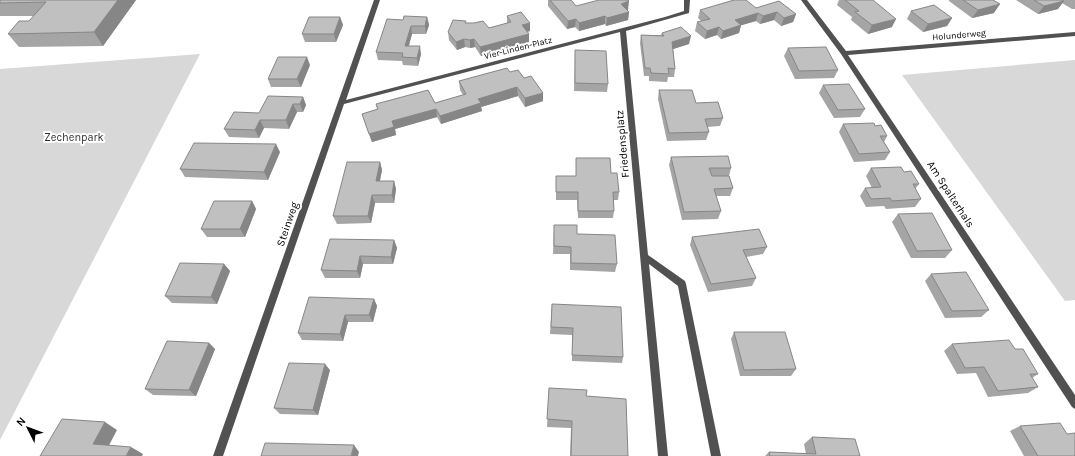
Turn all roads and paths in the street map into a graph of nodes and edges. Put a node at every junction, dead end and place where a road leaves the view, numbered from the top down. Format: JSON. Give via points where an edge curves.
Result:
{"nodes":[{"id":1,"x":377,"y":0,"type":"edge"},
{"id":2,"x":687,"y":0,"type":"edge"},
{"id":3,"x":804,"y":0,"type":"edge"},
{"id":4,"x":623,"y":30,"type":"junction"},
{"id":5,"x":1075,"y":34,"type":"edge"},
{"id":6,"x":844,"y":53,"type":"junction"},
{"id":7,"x":341,"y":103,"type":"junction"},
{"id":8,"x":644,"y":256,"type":"junction"},
{"id":9,"x":1075,"y":404,"type":"edge"},
{"id":10,"x":218,"y":456,"type":"edge"},
{"id":11,"x":663,"y":456,"type":"edge"},
{"id":12,"x":716,"y":456,"type":"edge"}],
"edges":[{"from":1,"to":7,"type":"street","name":"Steinweg"},
{"from":2,"to":4,"type":"street","name":"Vier-Linden-Platz","via":[[687,12]]},
{"from":3,"to":6,"type":"street","name":"Am Spalterhals"},
{"from":4,"to":7,"type":"street","name":"Vier-Linden-Platz"},
{"from":4,"to":8,"type":"street","name":"Friedensplatz"},
{"from":5,"to":6,"type":"street","name":"Holunderweg"},
{"from":6,"to":9,"type":"street","name":"Am Spalterhals"},
{"from":7,"to":10,"type":"street","name":"Steinweg"},
{"from":8,"to":11,"type":"street","name":"Friedensplatz"},
{"from":8,"to":12,"type":"street","via":[[682,284]]}]}
